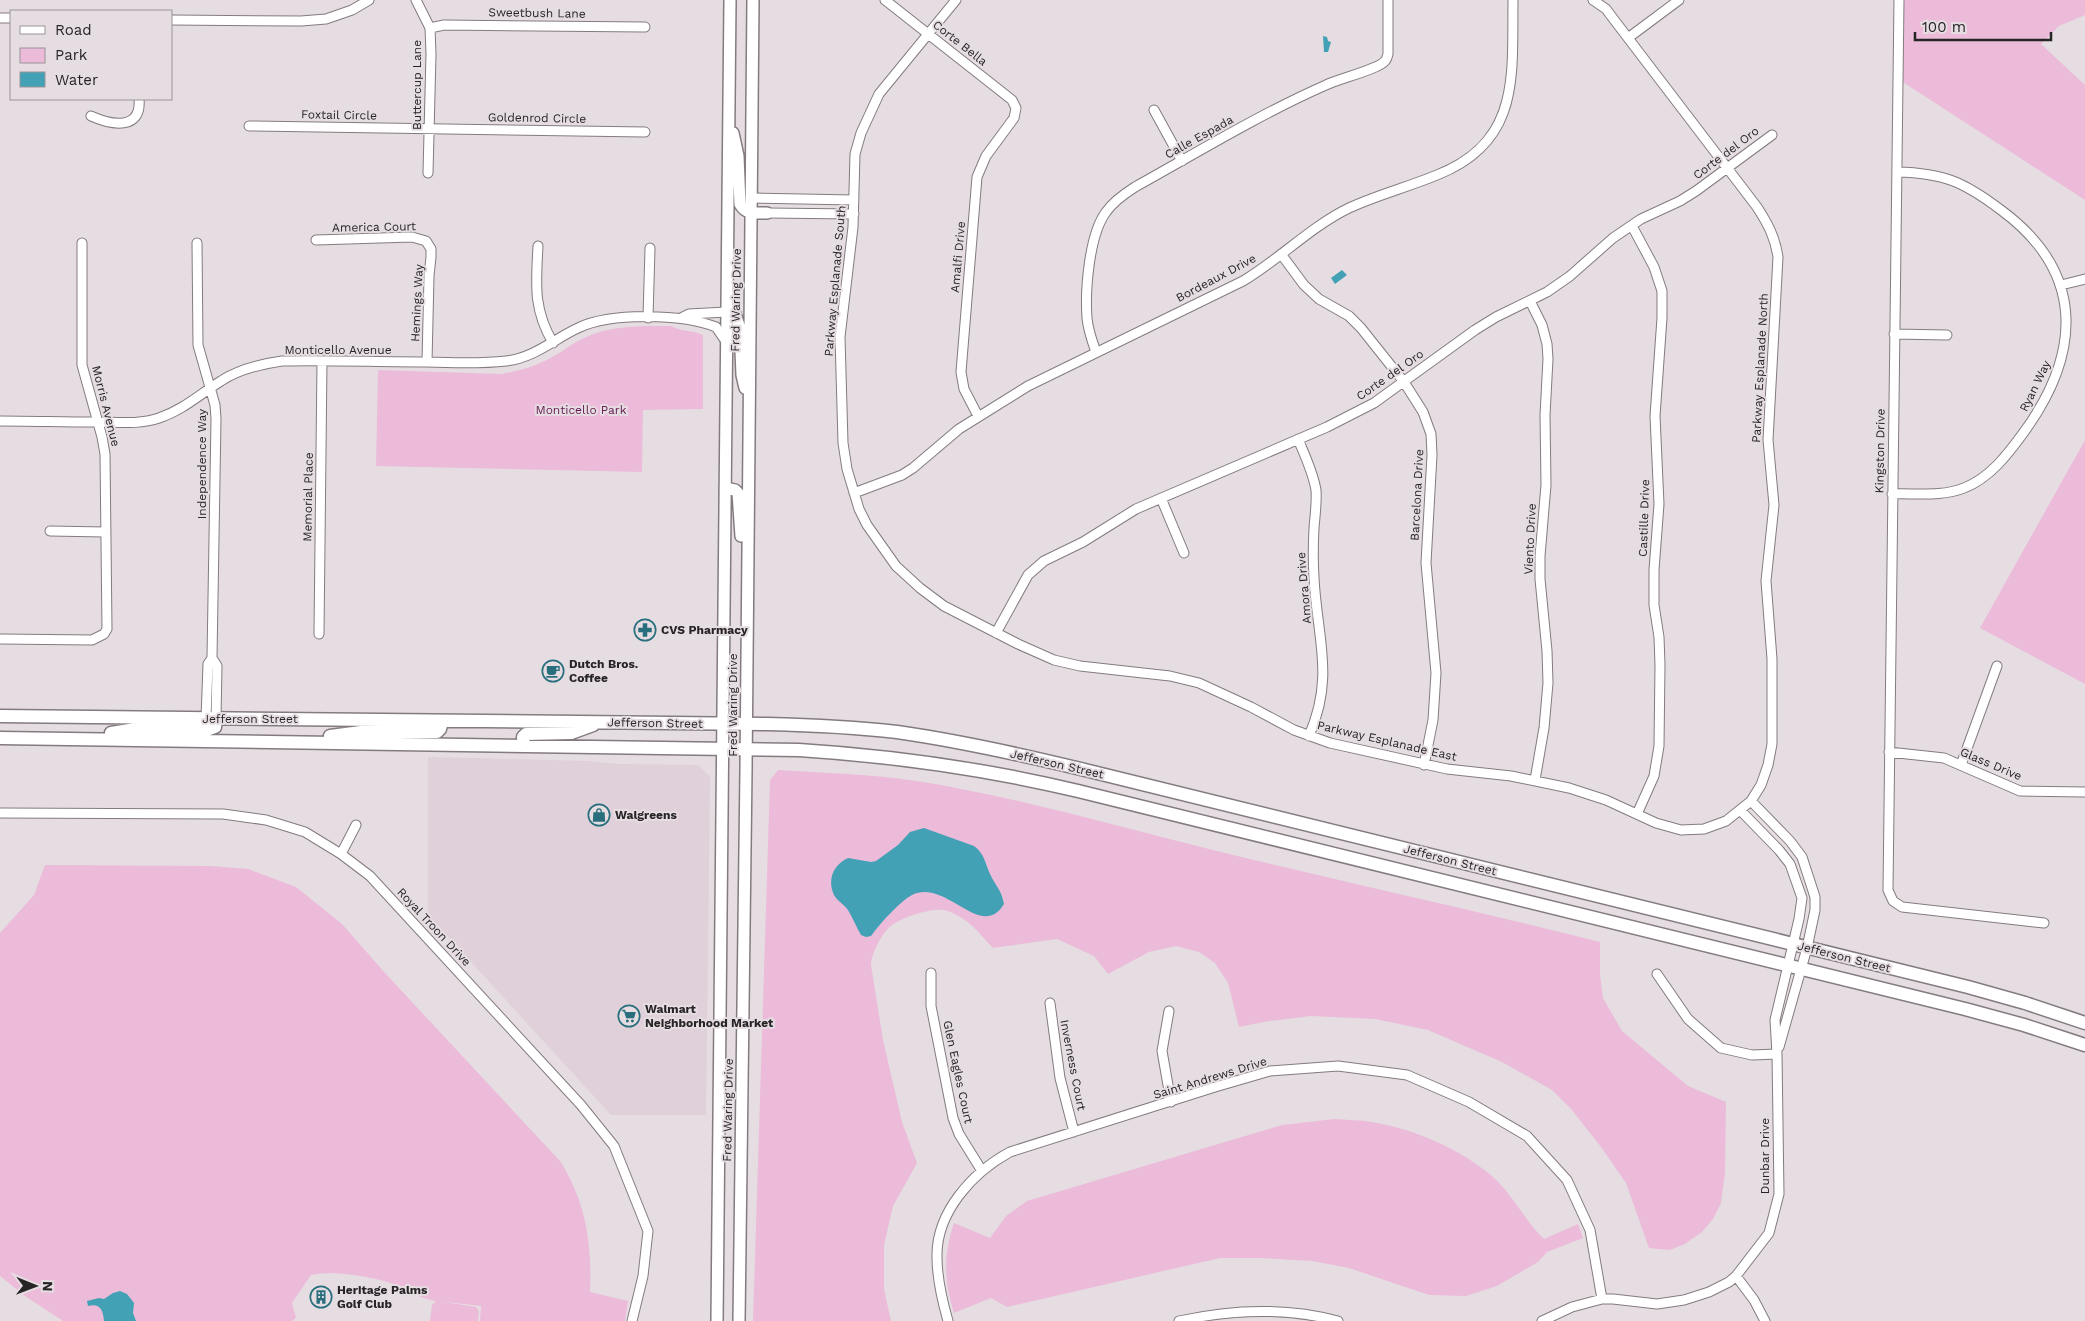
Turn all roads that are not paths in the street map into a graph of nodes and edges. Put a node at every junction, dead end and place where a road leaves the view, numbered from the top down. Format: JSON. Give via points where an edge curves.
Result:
{"nodes":[{"id":1,"x":369,"y":0,"type":"edge"},
{"id":2,"x":416,"y":0,"type":"edge"},
{"id":3,"x":730,"y":0,"type":"edge"},
{"id":4,"x":753,"y":0,"type":"edge"},
{"id":5,"x":885,"y":0,"type":"edge"},
{"id":6,"x":956,"y":0,"type":"edge"},
{"id":7,"x":1388,"y":0,"type":"edge"},
{"id":8,"x":1513,"y":0,"type":"edge"},
{"id":9,"x":1593,"y":0,"type":"edge"},
{"id":10,"x":1678,"y":0,"type":"edge"},
{"id":11,"x":1899,"y":0,"type":"edge"},
{"id":12,"x":172,"y":20,"type":"edge"},
{"id":13,"x":645,"y":27,"type":"dead end"},
{"id":14,"x":430,"y":28,"type":"junction"},
{"id":15,"x":928,"y":34,"type":"junction"},
{"id":16,"x":1628,"y":38,"type":"junction"},
{"id":17,"x":139,"y":100,"type":"edge"},
{"id":18,"x":1016,"y":108,"type":"joint"},
{"id":19,"x":1154,"y":110,"type":"dead end"},
{"id":20,"x":729,"y":112,"type":"junction"},
{"id":21,"x":91,"y":116,"type":"dead end"},
{"id":22,"x":249,"y":126,"type":"dead end"},
{"id":23,"x":429,"y":129,"type":"junction"},
{"id":24,"x":645,"y":132,"type":"dead end"},
{"id":25,"x":1772,"y":135,"type":"dead end"},
{"id":26,"x":1182,"y":161,"type":"junction"},
{"id":27,"x":1728,"y":168,"type":"junction"},
{"id":28,"x":1897,"y":172,"type":"junction"},
{"id":29,"x":428,"y":173,"type":"dead end"},
{"id":30,"x":751,"y":198,"type":"junction"},
{"id":31,"x":854,"y":200,"type":"junction"},
{"id":32,"x":751,"y":213,"type":"junction"},
{"id":33,"x":767,"y":213,"type":"joint"},
{"id":34,"x":854,"y":214,"type":"junction"},
{"id":35,"x":1632,"y":226,"type":"junction"},
{"id":36,"x":316,"y":240,"type":"dead end"},
{"id":37,"x":82,"y":244,"type":"dead end"},
{"id":38,"x":197,"y":244,"type":"dead end"},
{"id":39,"x":429,"y":245,"type":"joint"},
{"id":40,"x":538,"y":246,"type":"dead end"},
{"id":41,"x":650,"y":248,"type":"dead end"},
{"id":42,"x":1281,"y":254,"type":"junction"},
{"id":43,"x":2085,"y":279,"type":"edge"},
{"id":44,"x":2062,"y":285,"type":"junction"},
{"id":45,"x":1530,"y":301,"type":"junction"},
{"id":46,"x":726,"y":312,"type":"junction"},
{"id":47,"x":648,"y":318,"type":"junction"},
{"id":48,"x":681,"y":318,"type":"junction"},
{"id":49,"x":1894,"y":334,"type":"junction"},
{"id":50,"x":1947,"y":335,"type":"dead end"},
{"id":51,"x":725,"y":340,"type":"junction"},
{"id":52,"x":553,"y":343,"type":"junction"},
{"id":53,"x":1096,"y":352,"type":"junction"},
{"id":54,"x":322,"y":361,"type":"junction"},
{"id":55,"x":427,"y":362,"type":"junction"},
{"id":56,"x":1404,"y":382,"type":"junction"},
{"id":57,"x":210,"y":389,"type":"junction"},
{"id":58,"x":749,"y":405,"type":"junction"},
{"id":59,"x":978,"y":416,"type":"junction"},
{"id":60,"x":0,"y":421,"type":"edge"},
{"id":61,"x":98,"y":422,"type":"junction"},
{"id":62,"x":1298,"y":439,"type":"junction"},
{"id":63,"x":725,"y":488,"type":"junction"},
{"id":64,"x":854,"y":494,"type":"junction"},
{"id":65,"x":1892,"y":494,"type":"junction"},
{"id":66,"x":1161,"y":498,"type":"junction"},
{"id":67,"x":50,"y":531,"type":"dead end"},
{"id":68,"x":105,"y":532,"type":"junction"},
{"id":69,"x":1184,"y":552,"type":"dead end"},
{"id":70,"x":748,"y":564,"type":"junction"},
{"id":71,"x":920,"y":588,"type":"joint"},
{"id":72,"x":996,"y":633,"type":"junction"},
{"id":73,"x":319,"y":634,"type":"dead end"},
{"id":74,"x":0,"y":638,"type":"edge"},
{"id":75,"x":1997,"y":666,"type":"dead end"},
{"id":76,"x":0,"y":716,"type":"edge"},
{"id":77,"x":211,"y":719,"type":"junction"},
{"id":78,"x":442,"y":721,"type":"junction"},
{"id":79,"x":600,"y":722,"type":"junction"},
{"id":80,"x":722,"y":723,"type":"junction"},
{"id":81,"x":747,"y":724,"type":"junction"},
{"id":82,"x":1309,"y":736,"type":"junction"},
{"id":83,"x":0,"y":738,"type":"edge"},
{"id":84,"x":74,"y":739,"type":"junction"},
{"id":85,"x":290,"y":742,"type":"junction"},
{"id":86,"x":524,"y":746,"type":"junction"},
{"id":87,"x":722,"y":749,"type":"junction"},
{"id":88,"x":746,"y":750,"type":"junction"},
{"id":89,"x":1889,"y":752,"type":"junction"},
{"id":90,"x":1424,"y":765,"type":"junction"},
{"id":91,"x":1961,"y":765,"type":"junction"},
{"id":92,"x":1535,"y":780,"type":"junction"},
{"id":93,"x":2085,"y":792,"type":"edge"},
{"id":94,"x":1746,"y":806,"type":"junction"},
{"id":95,"x":0,"y":813,"type":"edge"},
{"id":96,"x":1637,"y":814,"type":"junction"},
{"id":97,"x":356,"y":825,"type":"dead end"},
{"id":98,"x":341,"y":854,"type":"junction"},
{"id":99,"x":2044,"y":923,"type":"dead end"},
{"id":100,"x":1791,"y":955,"type":"junction"},
{"id":101,"x":1804,"y":958,"type":"junction"},
{"id":102,"x":931,"y":973,"type":"dead end"},
{"id":103,"x":1657,"y":974,"type":"dead end"},
{"id":104,"x":1050,"y":1003,"type":"dead end"},
{"id":105,"x":1169,"y":1011,"type":"dead end"},
{"id":106,"x":2085,"y":1022,"type":"edge"},
{"id":107,"x":2085,"y":1046,"type":"edge"},
{"id":108,"x":1777,"y":1054,"type":"junction"},
{"id":109,"x":1171,"y":1102,"type":"junction"},
{"id":110,"x":1074,"y":1132,"type":"junction"},
{"id":111,"x":982,"y":1171,"type":"junction"},
{"id":112,"x":1736,"y":1276,"type":"junction"},
{"id":113,"x":1602,"y":1299,"type":"junction"},
{"id":114,"x":632,"y":1321,"type":"edge"},
{"id":115,"x":717,"y":1321,"type":"edge"},
{"id":116,"x":739,"y":1321,"type":"edge"},
{"id":117,"x":948,"y":1321,"type":"edge"},
{"id":118,"x":1179,"y":1321,"type":"edge"},
{"id":119,"x":1338,"y":1321,"type":"edge"},
{"id":120,"x":1542,"y":1321,"type":"edge"},
{"id":121,"x":1765,"y":1321,"type":"edge"}],
"edges":[{"from":1,"to":12,"type":"street","via":[[352,10],[301,21]]},
{"from":2,"to":14,"type":"street","name":"Buttercup Lane"},
{"from":3,"to":20,"type":"main road","name":"Fred Waring Drive"},
{"from":4,"to":30,"type":"main road","name":"Fred Waring Drive"},
{"from":5,"to":15,"type":"street","name":"Corte Bella"},
{"from":6,"to":15,"type":"street","name":"Parkway Esplanade South"},
{"from":7,"to":26,"type":"street","name":"Calle Espada","via":[[1388,54],[1385,61],[1299,97]]},
{"from":8,"to":42,"type":"street","name":"Bordeaux Drive","via":[[1510,87],[1504,112],[1494,132],[1479,150],[1463,163],[1438,175],[1332,217]]},
{"from":9,"to":16,"type":"street","name":"Parkway Esplanade North","via":[[1606,9]]},
{"from":10,"to":16,"type":"street"},
{"from":11,"to":28,"type":"street","name":"Kingston Drive"},
{"from":13,"to":14,"type":"street","name":"Sweetbush Lane","via":[[444,25]]},
{"from":14,"to":23,"type":"street","name":"Buttercup Lane"},
{"from":15,"to":18,"type":"street","name":"Corte Bella","via":[[1012,100]]},
{"from":15,"to":31,"type":"street","name":"Parkway Esplanade South","via":[[879,94],[869,114],[855,154]]},
{"from":16,"to":27,"type":"street","name":"Parkway Esplanade North"},
{"from":17,"to":21,"type":"street","via":[[137,117],[132,120],[105,122]]},
{"from":18,"to":59,"type":"street","name":"Amalfi Drive","via":[[1014,118],[986,156],[977,177],[961,372],[964,389]]},
{"from":19,"to":26,"type":"street"},
{"from":20,"to":32,"type":"main road","via":[[738,156],[740,204]]},
{"from":20,"to":46,"type":"main road","name":"Fred Waring Drive"},
{"from":22,"to":23,"type":"street","name":"Foxtail Circle"},
{"from":23,"to":24,"type":"street","name":"Goldenrod Circle"},
{"from":23,"to":29,"type":"street","name":"Buttercup Lane"},
{"from":25,"to":27,"type":"street","name":"Corte del Oro"},
{"from":26,"to":53,"type":"street","name":"Calle Espada","via":[[1119,198],[1105,213],[1094,235],[1087,319]]},
{"from":27,"to":35,"type":"street","name":"Corte del Oro","via":[[1680,201]]},
{"from":27,"to":94,"type":"street","name":"Parkway Esplanade North","via":[[1770,227],[1778,257],[1768,440],[1774,505],[1766,581],[1772,659],[1772,744],[1762,785]]},
{"from":28,"to":44,"type":"street","name":"Ryan Way","via":[[1944,177],[1974,191],[2023,226],[2041,247]]},
{"from":28,"to":49,"type":"street","name":"Kingston Drive"},
{"from":30,"to":31,"type":"street"},
{"from":30,"to":32,"type":"main road","name":"Fred Waring Drive"},
{"from":31,"to":34,"type":"street","name":"Parkway Esplanade South"},
{"from":32,"to":33,"type":"main road"},
{"from":32,"to":58,"type":"main road","name":"Fred Waring Drive"},
{"from":33,"to":34,"type":"street"},
{"from":34,"to":64,"type":"street","name":"Parkway Esplanade South","via":[[840,337],[843,443]]},
{"from":35,"to":45,"type":"street","name":"Corte del Oro","via":[[1613,238],[1570,276]]},
{"from":35,"to":96,"type":"street","name":"Castille Drive","via":[[1654,267],[1662,291],[1655,416],[1659,504],[1654,605],[1659,636],[1659,746],[1654,776]]},
{"from":36,"to":39,"type":"street","name":"America Court","via":[[412,237]]},
{"from":37,"to":61,"type":"street","name":"Morris Avenue","via":[[82,365]]},
{"from":38,"to":57,"type":"street","name":"Independence Way","via":[[197,338]]},
{"from":39,"to":55,"type":"street","name":"Hemings Way"},
{"from":40,"to":52,"type":"street","via":[[538,307]]},
{"from":41,"to":47,"type":"street"},
{"from":42,"to":53,"type":"street","name":"Bordeaux Drive","via":[[1242,281]]},
{"from":42,"to":56,"type":"street","name":"Barcelona Drive","via":[[1319,300],[1349,316],[1361,328]]},
{"from":43,"to":44,"type":"street"},
{"from":44,"to":65,"type":"street","name":"Ryan Way","via":[[2066,320],[2061,360],[2043,401],[2009,453],[1988,474],[1962,489]]},
{"from":45,"to":56,"type":"street","name":"Corte del Oro","via":[[1475,330]]},
{"from":45,"to":92,"type":"street","name":"Viento Drive","via":[[1542,325],[1548,359],[1546,485],[1540,556],[1548,684]]},
{"from":46,"to":48,"type":"street","name":"Monticello Avenue","via":[[689,314]]},
{"from":46,"to":51,"type":"main road","name":"Fred Waring Drive"},
{"from":46,"to":58,"type":"main road","via":[[735,314],[740,322],[742,375]]},
{"from":47,"to":48,"type":"street","name":"Monticello Avenue"},
{"from":47,"to":52,"type":"street","name":"Monticello Avenue","via":[[613,318],[595,322]]},
{"from":48,"to":51,"type":"street","name":"Monticello Avenue","via":[[716,327]]},
{"from":49,"to":50,"type":"street"},
{"from":49,"to":65,"type":"street","name":"Kingston Drive"},
{"from":51,"to":63,"type":"main road","name":"Fred Waring Drive"},
{"from":52,"to":55,"type":"street","name":"Monticello Avenue","via":[[508,361]]},
{"from":53,"to":59,"type":"street","name":"Bordeaux Drive","via":[[1028,386]]},
{"from":54,"to":55,"type":"street","name":"Monticello Avenue"},
{"from":54,"to":57,"type":"street","name":"Monticello Avenue","via":[[261,364],[222,379]]},
{"from":54,"to":73,"type":"street","name":"Memorial Place"},
{"from":56,"to":62,"type":"street","name":"Corte del Oro","via":[[1374,403]]},
{"from":56,"to":90,"type":"street","name":"Barcelona Drive","via":[[1424,412],[1431,434],[1426,563],[1436,674],[1433,720]]},
{"from":57,"to":61,"type":"street","name":"Monticello Avenue","via":[[177,411],[158,419]]},
{"from":57,"to":77,"type":"street","name":"Independence Way","via":[[216,419],[212,658],[217,666]]},
{"from":58,"to":70,"type":"main road","name":"Fred Waring Drive"},
{"from":59,"to":64,"type":"street","name":"Bordeaux Drive","via":[[902,475]]},
{"from":60,"to":61,"type":"street","name":"Monticello Avenue"},
{"from":61,"to":68,"type":"street","name":"Morris Avenue","via":[[105,454]]},
{"from":62,"to":66,"type":"street","name":"Corte del Oro"},
{"from":62,"to":82,"type":"street","name":"Amora Drive","via":[[1316,491],[1314,580],[1323,654],[1322,693],[1318,716]]},
{"from":63,"to":70,"type":"main road","via":[[736,490],[739,498],[742,546]]},
{"from":63,"to":80,"type":"main road","name":"Fred Waring Drive"},
{"from":64,"to":71,"type":"street","name":"Parkway Esplanade South","via":[[879,544],[896,566]]},
{"from":65,"to":89,"type":"street","name":"Kingston Drive"},
{"from":66,"to":69,"type":"street"},
{"from":66,"to":72,"type":"street","name":"Corte del Oro","via":[[1044,561],[1028,575]]},
{"from":67,"to":68,"type":"street"},
{"from":68,"to":74,"type":"street","name":"Morris Avenue","via":[[107,623],[104,634],[92,640]]},
{"from":70,"to":81,"type":"main road","name":"Fred Waring Drive"},
{"from":71,"to":72,"type":"street","name":"Parkway Esplanade East","via":[[944,606]]},
{"from":72,"to":82,"type":"street","name":"Parkway Esplanade East","via":[[1054,660],[1199,683]]},
{"from":75,"to":91,"type":"street"},
{"from":76,"to":77,"type":"main road","name":"Jefferson Street"},
{"from":77,"to":78,"type":"main road","name":"Jefferson Street"},
{"from":77,"to":84,"type":"main road","via":[[214,727],[207,730],[136,729]]},
{"from":78,"to":79,"type":"main road","name":"Jefferson Street"},
{"from":78,"to":85,"type":"main road","via":[[437,732],[361,732]]},
{"from":79,"to":80,"type":"main road","name":"Jefferson Street"},
{"from":79,"to":86,"type":"main road","via":[[571,733],[526,734]]},
{"from":80,"to":81,"type":"main road","name":"Jefferson Street"},
{"from":80,"to":87,"type":"main road","name":"Fred Waring Drive"},
{"from":81,"to":88,"type":"main road","name":"Fred Waring Drive"},
{"from":81,"to":100,"type":"main road","name":"Jefferson Street","via":[[877,730],[968,743],[1093,772]]},
{"from":82,"to":90,"type":"street","name":"Parkway Esplanade East"},
{"from":83,"to":84,"type":"main road","name":"Jefferson Street"},
{"from":84,"to":85,"type":"main road","name":"Jefferson Street"},
{"from":85,"to":86,"type":"main road","name":"Jefferson Street"},
{"from":86,"to":87,"type":"main road","name":"Jefferson Street"},
{"from":87,"to":88,"type":"main road","name":"Jefferson Street"},
{"from":87,"to":115,"type":"main road","name":"Fred Waring Drive"},
{"from":88,"to":100,"type":"main road","name":"Jefferson Street","via":[[892,758],[1019,777]]},
{"from":88,"to":116,"type":"main road","name":"Fred Waring Drive"},
{"from":89,"to":91,"type":"street","name":"Glass Drive","via":[[1944,758]]},
{"from":89,"to":99,"type":"street","name":"Kingston Drive","via":[[1888,890],[1893,901],[1902,907]]},
{"from":90,"to":92,"type":"street","name":"Parkway Esplanade East"},
{"from":91,"to":93,"type":"street","name":"Glass Drive","via":[[2020,791]]},
{"from":92,"to":96,"type":"street","name":"Parkway Esplanade East","via":[[1606,800]]},
{"from":94,"to":96,"type":"street","name":"Parkway Esplanade East","via":[[1726,821],[1704,828],[1681,830]]},
{"from":94,"to":100,"type":"street","name":"Dunbar Drive","via":[[1790,864],[1802,898]]},
{"from":94,"to":101,"type":"street","name":"Dunbar Drive","via":[[1790,841],[1802,857],[1810,877],[1815,910]]},
{"from":95,"to":98,"type":"street","name":"Royal Troon Drive","via":[[223,814],[266,820],[305,832]]},
{"from":97,"to":98,"type":"street"},
{"from":98,"to":114,"type":"street","name":"Royal Troon Drive","via":[[370,876],[581,1105],[614,1146],[648,1231],[643,1276]]},
{"from":100,"to":101,"type":"main road","name":"Jefferson Street"},
{"from":100,"to":101,"type":"main road","name":"Jefferson Street"},
{"from":100,"to":108,"type":"street","name":"Dunbar Drive","via":[[1775,1020]]},
{"from":101,"to":106,"type":"main road","name":"Jefferson Street","via":[[1987,992]]},
{"from":101,"to":107,"type":"main road","name":"Jefferson Street"},
{"from":101,"to":108,"type":"street","name":"Dunbar Drive"},
{"from":102,"to":111,"type":"street","name":"Glen Eagles Court","via":[[931,1006],[953,1118]]},
{"from":103,"to":108,"type":"street","via":[[1688,1019],[1721,1048],[1752,1055]]},
{"from":104,"to":110,"type":"street","name":"Inverness Court","via":[[1060,1078]]},
{"from":105,"to":109,"type":"street","via":[[1162,1051]]},
{"from":108,"to":112,"type":"street","name":"Dunbar Drive","via":[[1779,1194],[1769,1233]]},
{"from":109,"to":110,"type":"street","name":"Saint Andrews Drive"},
{"from":109,"to":113,"type":"street","name":"Saint Andrews Drive","via":[[1270,1071],[1338,1066],[1407,1075],[1469,1102],[1527,1136],[1567,1180],[1590,1230]]},
{"from":110,"to":111,"type":"street","name":"Saint Andrews Drive","via":[[1010,1152]]},
{"from":111,"to":117,"type":"street","name":"Saint Andrews Drive","via":[[959,1194],[941,1225],[936,1256],[941,1297]]},
{"from":112,"to":113,"type":"street","via":[[1709,1292],[1670,1303]]},
{"from":112,"to":121,"type":"street"},
{"from":113,"to":120,"type":"street","via":[[1572,1306]]},
{"from":118,"to":119,"type":"street","via":[[1215,1313],[1263,1310]]}]}
